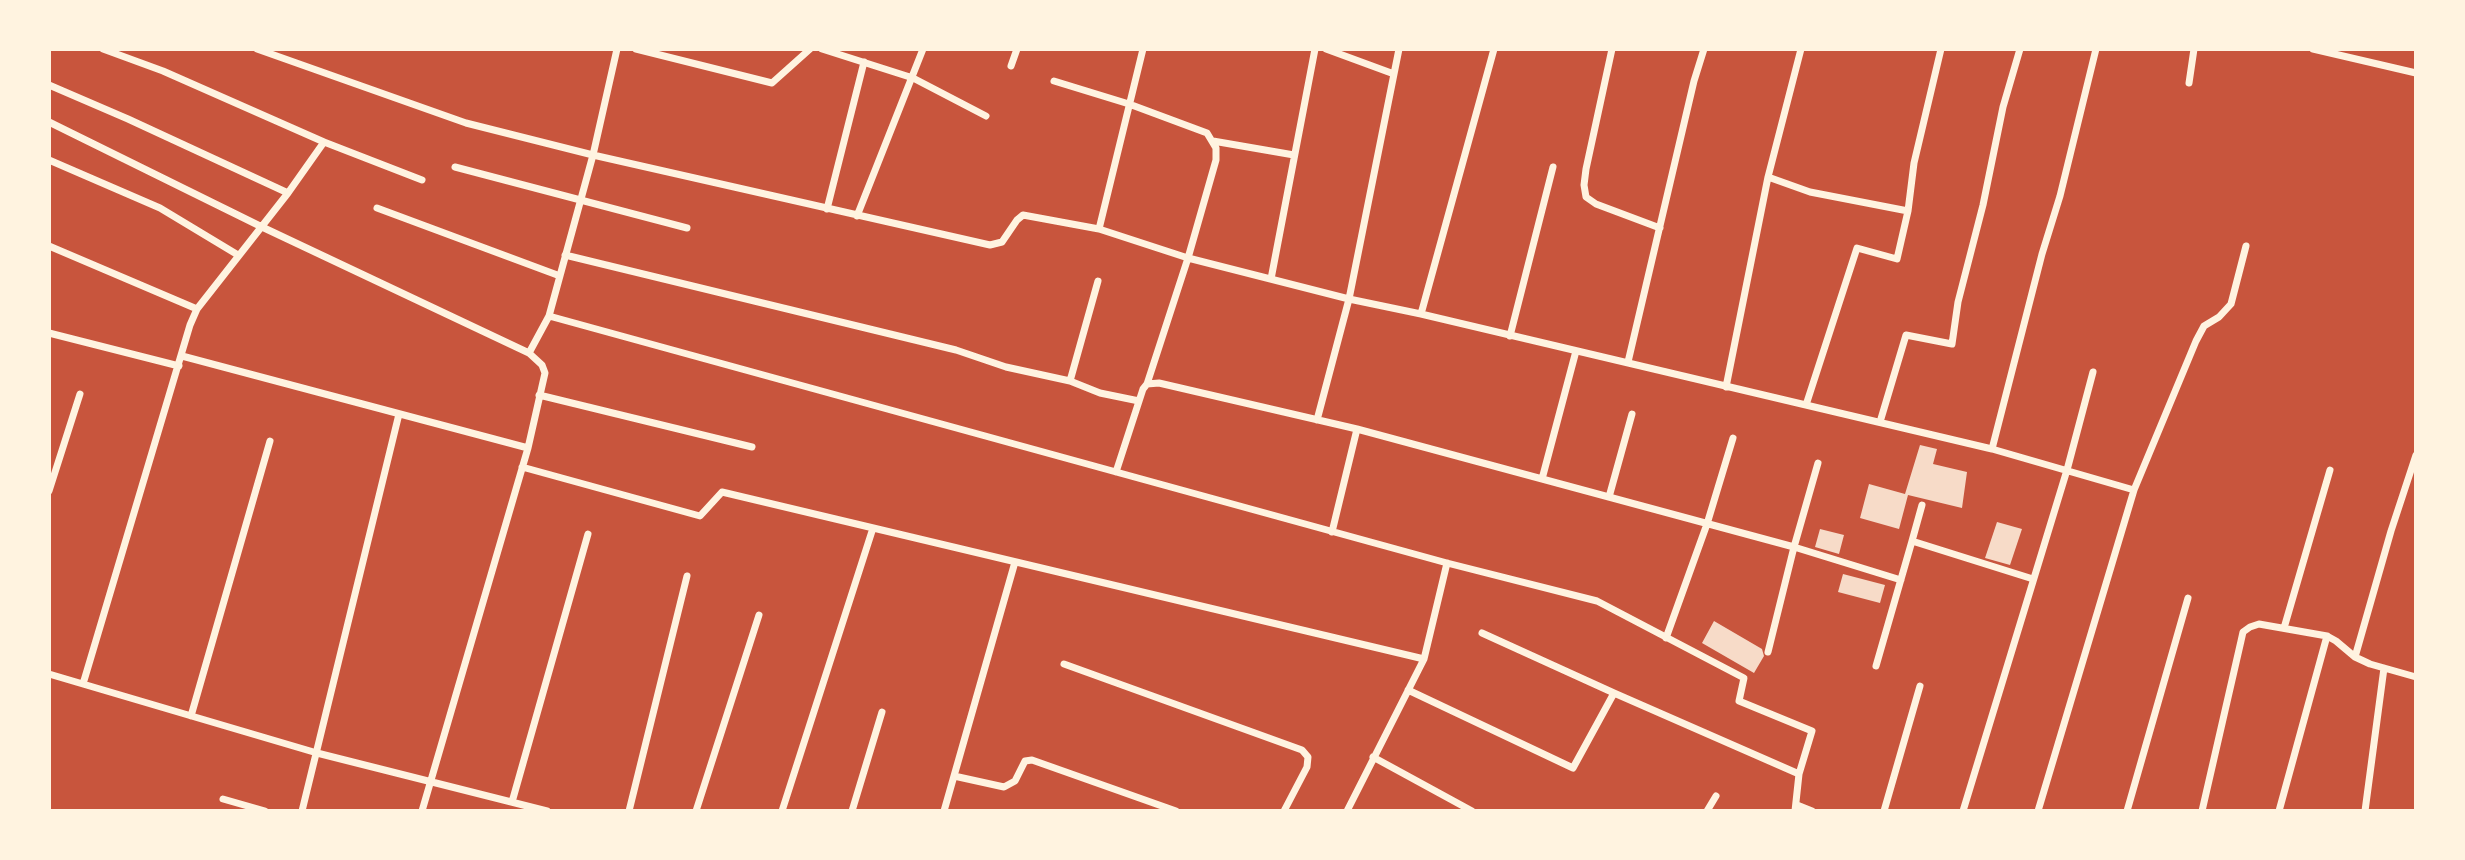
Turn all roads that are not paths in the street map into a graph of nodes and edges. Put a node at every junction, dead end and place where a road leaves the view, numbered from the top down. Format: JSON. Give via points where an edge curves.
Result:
{"nodes":[{"id":1,"x":103,"y":49,"type":"edge"},
{"id":2,"x":257,"y":49,"type":"edge"},
{"id":3,"x":617,"y":49,"type":"edge"},
{"id":4,"x":636,"y":49,"type":"edge"},
{"id":5,"x":810,"y":49,"type":"edge"},
{"id":6,"x":822,"y":49,"type":"edge"},
{"id":7,"x":923,"y":49,"type":"edge"},
{"id":8,"x":1017,"y":49,"type":"edge"},
{"id":9,"x":1143,"y":49,"type":"edge"},
{"id":10,"x":1315,"y":49,"type":"edge"},
{"id":11,"x":1326,"y":49,"type":"edge"},
{"id":12,"x":1399,"y":49,"type":"edge"},
{"id":13,"x":1494,"y":49,"type":"edge"},
{"id":14,"x":1612,"y":49,"type":"edge"},
{"id":15,"x":1704,"y":49,"type":"edge"},
{"id":16,"x":1801,"y":49,"type":"edge"},
{"id":17,"x":1941,"y":49,"type":"edge"},
{"id":18,"x":2020,"y":49,"type":"edge"},
{"id":19,"x":2096,"y":49,"type":"edge"},
{"id":20,"x":2194,"y":49,"type":"edge"},
{"id":21,"x":2313,"y":49,"type":"edge"},
{"id":22,"x":2364,"y":49,"type":"edge"},
{"id":23,"x":2361,"y":61,"type":"junction"},
{"id":24,"x":864,"y":62,"type":"junction"},
{"id":25,"x":1011,"y":66,"type":"dead end"},
{"id":26,"x":1394,"y":74,"type":"junction"},
{"id":27,"x":2416,"y":74,"type":"edge"},
{"id":28,"x":913,"y":78,"type":"junction"},
{"id":29,"x":1054,"y":81,"type":"dead end"},
{"id":30,"x":2189,"y":83,"type":"dead end"},
{"id":31,"x":49,"y":85,"type":"edge"},
{"id":32,"x":1129,"y":104,"type":"junction"},
{"id":33,"x":986,"y":116,"type":"dead end"},
{"id":34,"x":49,"y":122,"type":"edge"},
{"id":35,"x":1213,"y":141,"type":"junction"},
{"id":36,"x":324,"y":142,"type":"junction"},
{"id":37,"x":593,"y":155,"type":"junction"},
{"id":38,"x":1294,"y":155,"type":"junction"},
{"id":39,"x":49,"y":160,"type":"edge"},
{"id":40,"x":455,"y":167,"type":"dead end"},
{"id":41,"x":1553,"y":167,"type":"dead end"},
{"id":42,"x":1768,"y":177,"type":"junction"},
{"id":43,"x":422,"y":180,"type":"dead end"},
{"id":44,"x":288,"y":193,"type":"junction"},
{"id":45,"x":581,"y":200,"type":"junction"},
{"id":46,"x":377,"y":208,"type":"dead end"},
{"id":47,"x":827,"y":209,"type":"junction"},
{"id":48,"x":1908,"y":211,"type":"junction"},
{"id":49,"x":857,"y":216,"type":"junction"},
{"id":50,"x":262,"y":227,"type":"junction"},
{"id":51,"x":687,"y":228,"type":"dead end"},
{"id":52,"x":1660,"y":228,"type":"junction"},
{"id":53,"x":1099,"y":229,"type":"junction"},
{"id":54,"x":49,"y":246,"type":"edge"},
{"id":55,"x":2246,"y":246,"type":"dead end"},
{"id":56,"x":238,"y":255,"type":"junction"},
{"id":57,"x":565,"y":255,"type":"junction"},
{"id":58,"x":1188,"y":258,"type":"junction"},
{"id":59,"x":560,"y":276,"type":"junction"},
{"id":60,"x":1271,"y":279,"type":"junction"},
{"id":61,"x":1098,"y":281,"type":"dead end"},
{"id":62,"x":1349,"y":299,"type":"junction"},
{"id":63,"x":197,"y":309,"type":"junction"},
{"id":64,"x":1421,"y":314,"type":"junction"},
{"id":65,"x":549,"y":316,"type":"junction"},
{"id":66,"x":49,"y":333,"type":"edge"},
{"id":67,"x":1510,"y":336,"type":"junction"},
{"id":68,"x":1576,"y":351,"type":"junction"},
{"id":69,"x":529,"y":353,"type":"junction"},
{"id":70,"x":182,"y":356,"type":"junction"},
{"id":71,"x":1628,"y":362,"type":"junction"},
{"id":72,"x":179,"y":366,"type":"junction"},
{"id":73,"x":2093,"y":372,"type":"dead end"},
{"id":74,"x":1070,"y":382,"type":"junction"},
{"id":75,"x":1147,"y":384,"type":"junction"},
{"id":76,"x":1726,"y":387,"type":"junction"},
{"id":77,"x":80,"y":394,"type":"dead end"},
{"id":78,"x":540,"y":395,"type":"junction"},
{"id":79,"x":1139,"y":401,"type":"junction"},
{"id":80,"x":1806,"y":405,"type":"junction"},
{"id":81,"x":399,"y":414,"type":"junction"},
{"id":82,"x":1632,"y":414,"type":"dead end"},
{"id":83,"x":1317,"y":420,"type":"junction"},
{"id":84,"x":1880,"y":422,"type":"junction"},
{"id":85,"x":1357,"y":429,"type":"junction"},
{"id":86,"x":1733,"y":438,"type":"dead end"},
{"id":87,"x":270,"y":441,"type":"dead end"},
{"id":88,"x":752,"y":447,"type":"dead end"},
{"id":89,"x":528,"y":448,"type":"junction"},
{"id":90,"x":1992,"y":449,"type":"junction"},
{"id":91,"x":2416,"y":455,"type":"edge"},
{"id":92,"x":1818,"y":463,"type":"dead end"},
{"id":93,"x":522,"y":467,"type":"junction"},
{"id":94,"x":2067,"y":470,"type":"junction"},
{"id":95,"x":2330,"y":470,"type":"dead end"},
{"id":96,"x":1116,"y":472,"type":"junction"},
{"id":97,"x":1542,"y":479,"type":"junction"},
{"id":98,"x":2134,"y":490,"type":"junction"},
{"id":99,"x":49,"y":491,"type":"edge"},
{"id":100,"x":1609,"y":497,"type":"junction"},
{"id":101,"x":1922,"y":505,"type":"dead end"},
{"id":102,"x":1707,"y":524,"type":"junction"},
{"id":103,"x":873,"y":528,"type":"junction"},
{"id":104,"x":1332,"y":532,"type":"junction"},
{"id":105,"x":588,"y":534,"type":"dead end"},
{"id":106,"x":1912,"y":541,"type":"junction"},
{"id":107,"x":1794,"y":547,"type":"junction"},
{"id":108,"x":1015,"y":562,"type":"junction"},
{"id":109,"x":1447,"y":563,"type":"junction"},
{"id":110,"x":687,"y":576,"type":"dead end"},
{"id":111,"x":2034,"y":579,"type":"junction"},
{"id":112,"x":1900,"y":580,"type":"junction"},
{"id":113,"x":2188,"y":598,"type":"dead end"},
{"id":114,"x":759,"y":615,"type":"dead end"},
{"id":115,"x":2284,"y":628,"type":"junction"},
{"id":116,"x":1482,"y":633,"type":"dead end"},
{"id":117,"x":2327,"y":636,"type":"junction"},
{"id":118,"x":1666,"y":638,"type":"junction"},
{"id":119,"x":1768,"y":652,"type":"dead end"},
{"id":120,"x":2356,"y":657,"type":"junction"},
{"id":121,"x":1424,"y":659,"type":"junction"},
{"id":122,"x":1064,"y":664,"type":"dead end"},
{"id":123,"x":1876,"y":666,"type":"dead end"},
{"id":124,"x":2384,"y":668,"type":"junction"},
{"id":125,"x":49,"y":674,"type":"edge"},
{"id":126,"x":2416,"y":677,"type":"edge"},
{"id":127,"x":83,"y":684,"type":"junction"},
{"id":128,"x":1920,"y":686,"type":"dead end"},
{"id":129,"x":1408,"y":690,"type":"junction"},
{"id":130,"x":1615,"y":693,"type":"junction"},
{"id":131,"x":882,"y":712,"type":"dead end"},
{"id":132,"x":191,"y":716,"type":"junction"},
{"id":133,"x":317,"y":753,"type":"junction"},
{"id":134,"x":1373,"y":757,"type":"junction"},
{"id":135,"x":1799,"y":775,"type":"junction"},
{"id":136,"x":954,"y":776,"type":"junction"},
{"id":137,"x":431,"y":782,"type":"junction"},
{"id":138,"x":1716,"y":796,"type":"dead end"},
{"id":139,"x":223,"y":799,"type":"dead end"},
{"id":140,"x":512,"y":802,"type":"junction"},
{"id":141,"x":1796,"y":808,"type":"edge"},
{"id":142,"x":265,"y":811,"type":"edge"},
{"id":143,"x":302,"y":811,"type":"edge"},
{"id":144,"x":422,"y":811,"type":"edge"},
{"id":145,"x":547,"y":811,"type":"edge"},
{"id":146,"x":629,"y":811,"type":"edge"},
{"id":147,"x":696,"y":811,"type":"edge"},
{"id":148,"x":782,"y":811,"type":"edge"},
{"id":149,"x":852,"y":811,"type":"edge"},
{"id":150,"x":944,"y":811,"type":"edge"},
{"id":151,"x":1174,"y":811,"type":"edge"},
{"id":152,"x":1284,"y":811,"type":"edge"},
{"id":153,"x":1346,"y":811,"type":"edge"},
{"id":154,"x":1472,"y":811,"type":"edge"},
{"id":155,"x":1707,"y":811,"type":"edge"},
{"id":156,"x":1812,"y":811,"type":"edge"},
{"id":157,"x":1884,"y":811,"type":"edge"},
{"id":158,"x":1963,"y":811,"type":"edge"},
{"id":159,"x":2038,"y":811,"type":"edge"},
{"id":160,"x":2127,"y":811,"type":"edge"},
{"id":161,"x":2202,"y":811,"type":"edge"},
{"id":162,"x":2279,"y":811,"type":"edge"},
{"id":163,"x":2365,"y":811,"type":"edge"}],
"edges":[{"from":1,"to":36,"type":"street"},
{"from":2,"to":37,"type":"street","via":[[466,123]]},
{"from":3,"to":37,"type":"street"},
{"from":4,"to":5,"type":"street","via":[[772,83]]},
{"from":6,"to":24,"type":"street"},
{"from":7,"to":28,"type":"street"},
{"from":8,"to":25,"type":"street"},
{"from":9,"to":32,"type":"street"},
{"from":10,"to":38,"type":"street"},
{"from":11,"to":26,"type":"street"},
{"from":12,"to":26,"type":"street"},
{"from":13,"to":64,"type":"street"},
{"from":14,"to":52,"type":"street","via":[[1586,169],[1586,197]]},
{"from":15,"to":52,"type":"street"},
{"from":16,"to":42,"type":"street"},
{"from":17,"to":48,"type":"street","via":[[1914,163]]},
{"from":18,"to":84,"type":"street","via":[[1958,302],[1952,344],[1906,335]]},
{"from":19,"to":90,"type":"street"},
{"from":20,"to":30,"type":"street"},
{"from":21,"to":23,"type":"street"},
{"from":22,"to":23,"type":"street"},
{"from":23,"to":27,"type":"street"},
{"from":24,"to":28,"type":"street"},
{"from":24,"to":47,"type":"street"},
{"from":26,"to":62,"type":"street"},
{"from":28,"to":33,"type":"street"},
{"from":28,"to":49,"type":"street"},
{"from":29,"to":32,"type":"street"},
{"from":31,"to":44,"type":"street"},
{"from":32,"to":35,"type":"street","via":[[1207,133]]},
{"from":32,"to":53,"type":"street"},
{"from":34,"to":50,"type":"street"},
{"from":35,"to":38,"type":"street"},
{"from":35,"to":58,"type":"street","via":[[1216,160]]},
{"from":36,"to":43,"type":"street"},
{"from":36,"to":44,"type":"street"},
{"from":37,"to":45,"type":"street"},
{"from":37,"to":47,"type":"street"},
{"from":38,"to":60,"type":"street"},
{"from":39,"to":56,"type":"street","via":[[160,208]]},
{"from":40,"to":45,"type":"street"},
{"from":41,"to":67,"type":"street"},
{"from":42,"to":48,"type":"street","via":[[1810,192]]},
{"from":42,"to":76,"type":"street"},
{"from":44,"to":50,"type":"street"},
{"from":45,"to":51,"type":"street"},
{"from":45,"to":57,"type":"street"},
{"from":46,"to":59,"type":"street"},
{"from":47,"to":49,"type":"street"},
{"from":48,"to":80,"type":"street","via":[[1897,259],[1857,248]]},
{"from":49,"to":53,"type":"street","via":[[990,245],[1002,242],[1023,215]]},
{"from":50,"to":56,"type":"street"},
{"from":50,"to":69,"type":"street"},
{"from":52,"to":71,"type":"street"},
{"from":53,"to":58,"type":"street"},
{"from":54,"to":63,"type":"street"},
{"from":55,"to":98,"type":"street","via":[[2231,304],[2204,327],[2196,341]]},
{"from":56,"to":63,"type":"street"},
{"from":57,"to":59,"type":"street"},
{"from":57,"to":74,"type":"street"},
{"from":58,"to":60,"type":"street"},
{"from":58,"to":75,"type":"street"},
{"from":59,"to":65,"type":"street"},
{"from":60,"to":62,"type":"street"},
{"from":61,"to":74,"type":"street"},
{"from":62,"to":64,"type":"street"},
{"from":62,"to":83,"type":"street"},
{"from":63,"to":70,"type":"street"},
{"from":64,"to":67,"type":"street"},
{"from":65,"to":69,"type":"street"},
{"from":65,"to":96,"type":"street"},
{"from":66,"to":72,"type":"street"},
{"from":67,"to":68,"type":"street"},
{"from":68,"to":71,"type":"street"},
{"from":68,"to":97,"type":"street"},
{"from":69,"to":78,"type":"street","via":[[545,373]]},
{"from":70,"to":72,"type":"street"},
{"from":70,"to":81,"type":"street"},
{"from":71,"to":76,"type":"street"},
{"from":72,"to":127,"type":"street"},
{"from":73,"to":94,"type":"street"},
{"from":74,"to":79,"type":"street"},
{"from":75,"to":79,"type":"street"},
{"from":75,"to":83,"type":"street"},
{"from":76,"to":80,"type":"street"},
{"from":77,"to":99,"type":"street"},
{"from":78,"to":88,"type":"street"},
{"from":78,"to":89,"type":"street"},
{"from":79,"to":96,"type":"street"},
{"from":80,"to":84,"type":"street"},
{"from":81,"to":89,"type":"street"},
{"from":81,"to":133,"type":"street"},
{"from":82,"to":100,"type":"street"},
{"from":83,"to":85,"type":"street"},
{"from":84,"to":90,"type":"street"},
{"from":85,"to":97,"type":"street"},
{"from":85,"to":104,"type":"street"},
{"from":86,"to":102,"type":"street"},
{"from":87,"to":132,"type":"street"},
{"from":89,"to":93,"type":"street"},
{"from":90,"to":94,"type":"street"},
{"from":91,"to":120,"type":"street"},
{"from":92,"to":107,"type":"street"},
{"from":93,"to":103,"type":"street","via":[[700,516],[722,492]]},
{"from":93,"to":137,"type":"street"},
{"from":94,"to":98,"type":"street"},
{"from":94,"to":111,"type":"street"},
{"from":95,"to":115,"type":"street"},
{"from":96,"to":104,"type":"street"},
{"from":97,"to":100,"type":"street"},
{"from":98,"to":159,"type":"street"},
{"from":100,"to":102,"type":"street"},
{"from":101,"to":106,"type":"street"},
{"from":102,"to":107,"type":"street"},
{"from":102,"to":118,"type":"street"},
{"from":103,"to":108,"type":"street"},
{"from":103,"to":148,"type":"street"},
{"from":104,"to":109,"type":"street"},
{"from":105,"to":140,"type":"street"},
{"from":106,"to":111,"type":"street"},
{"from":106,"to":112,"type":"street"},
{"from":107,"to":112,"type":"street"},
{"from":107,"to":119,"type":"street"},
{"from":108,"to":121,"type":"street"},
{"from":108,"to":136,"type":"street"},
{"from":109,"to":118,"type":"street","via":[[1597,601]]},
{"from":109,"to":121,"type":"street"},
{"from":110,"to":146,"type":"street"},
{"from":111,"to":158,"type":"street"},
{"from":112,"to":123,"type":"street"},
{"from":113,"to":160,"type":"street"},
{"from":114,"to":147,"type":"street"},
{"from":115,"to":117,"type":"street"},
{"from":115,"to":161,"type":"street","via":[[2259,624],[2243,632]]},
{"from":116,"to":130,"type":"street"},
{"from":117,"to":120,"type":"street"},
{"from":117,"to":162,"type":"street"},
{"from":118,"to":135,"type":"street","via":[[1744,678],[1739,701],[1812,730]]},
{"from":120,"to":124,"type":"street"},
{"from":121,"to":129,"type":"street"},
{"from":122,"to":152,"type":"street","via":[[1302,750],[1308,757],[1307,767]]},
{"from":124,"to":126,"type":"street"},
{"from":124,"to":163,"type":"street"},
{"from":125,"to":127,"type":"street"},
{"from":127,"to":132,"type":"street"},
{"from":128,"to":157,"type":"street"},
{"from":129,"to":130,"type":"street","via":[[1573,768]]},
{"from":129,"to":134,"type":"street"},
{"from":130,"to":135,"type":"street"},
{"from":131,"to":149,"type":"street"},
{"from":132,"to":133,"type":"street"},
{"from":133,"to":137,"type":"street"},
{"from":133,"to":143,"type":"street"},
{"from":134,"to":153,"type":"street"},
{"from":134,"to":154,"type":"street"},
{"from":135,"to":141,"type":"street"},
{"from":136,"to":150,"type":"street"},
{"from":136,"to":151,"type":"street","via":[[1004,787],[1015,781],[1025,761],[1032,760]]},
{"from":137,"to":140,"type":"street"},
{"from":137,"to":144,"type":"street"},
{"from":138,"to":155,"type":"street"},
{"from":139,"to":142,"type":"street"},
{"from":140,"to":145,"type":"street"},
{"from":141,"to":156,"type":"street"}]}
